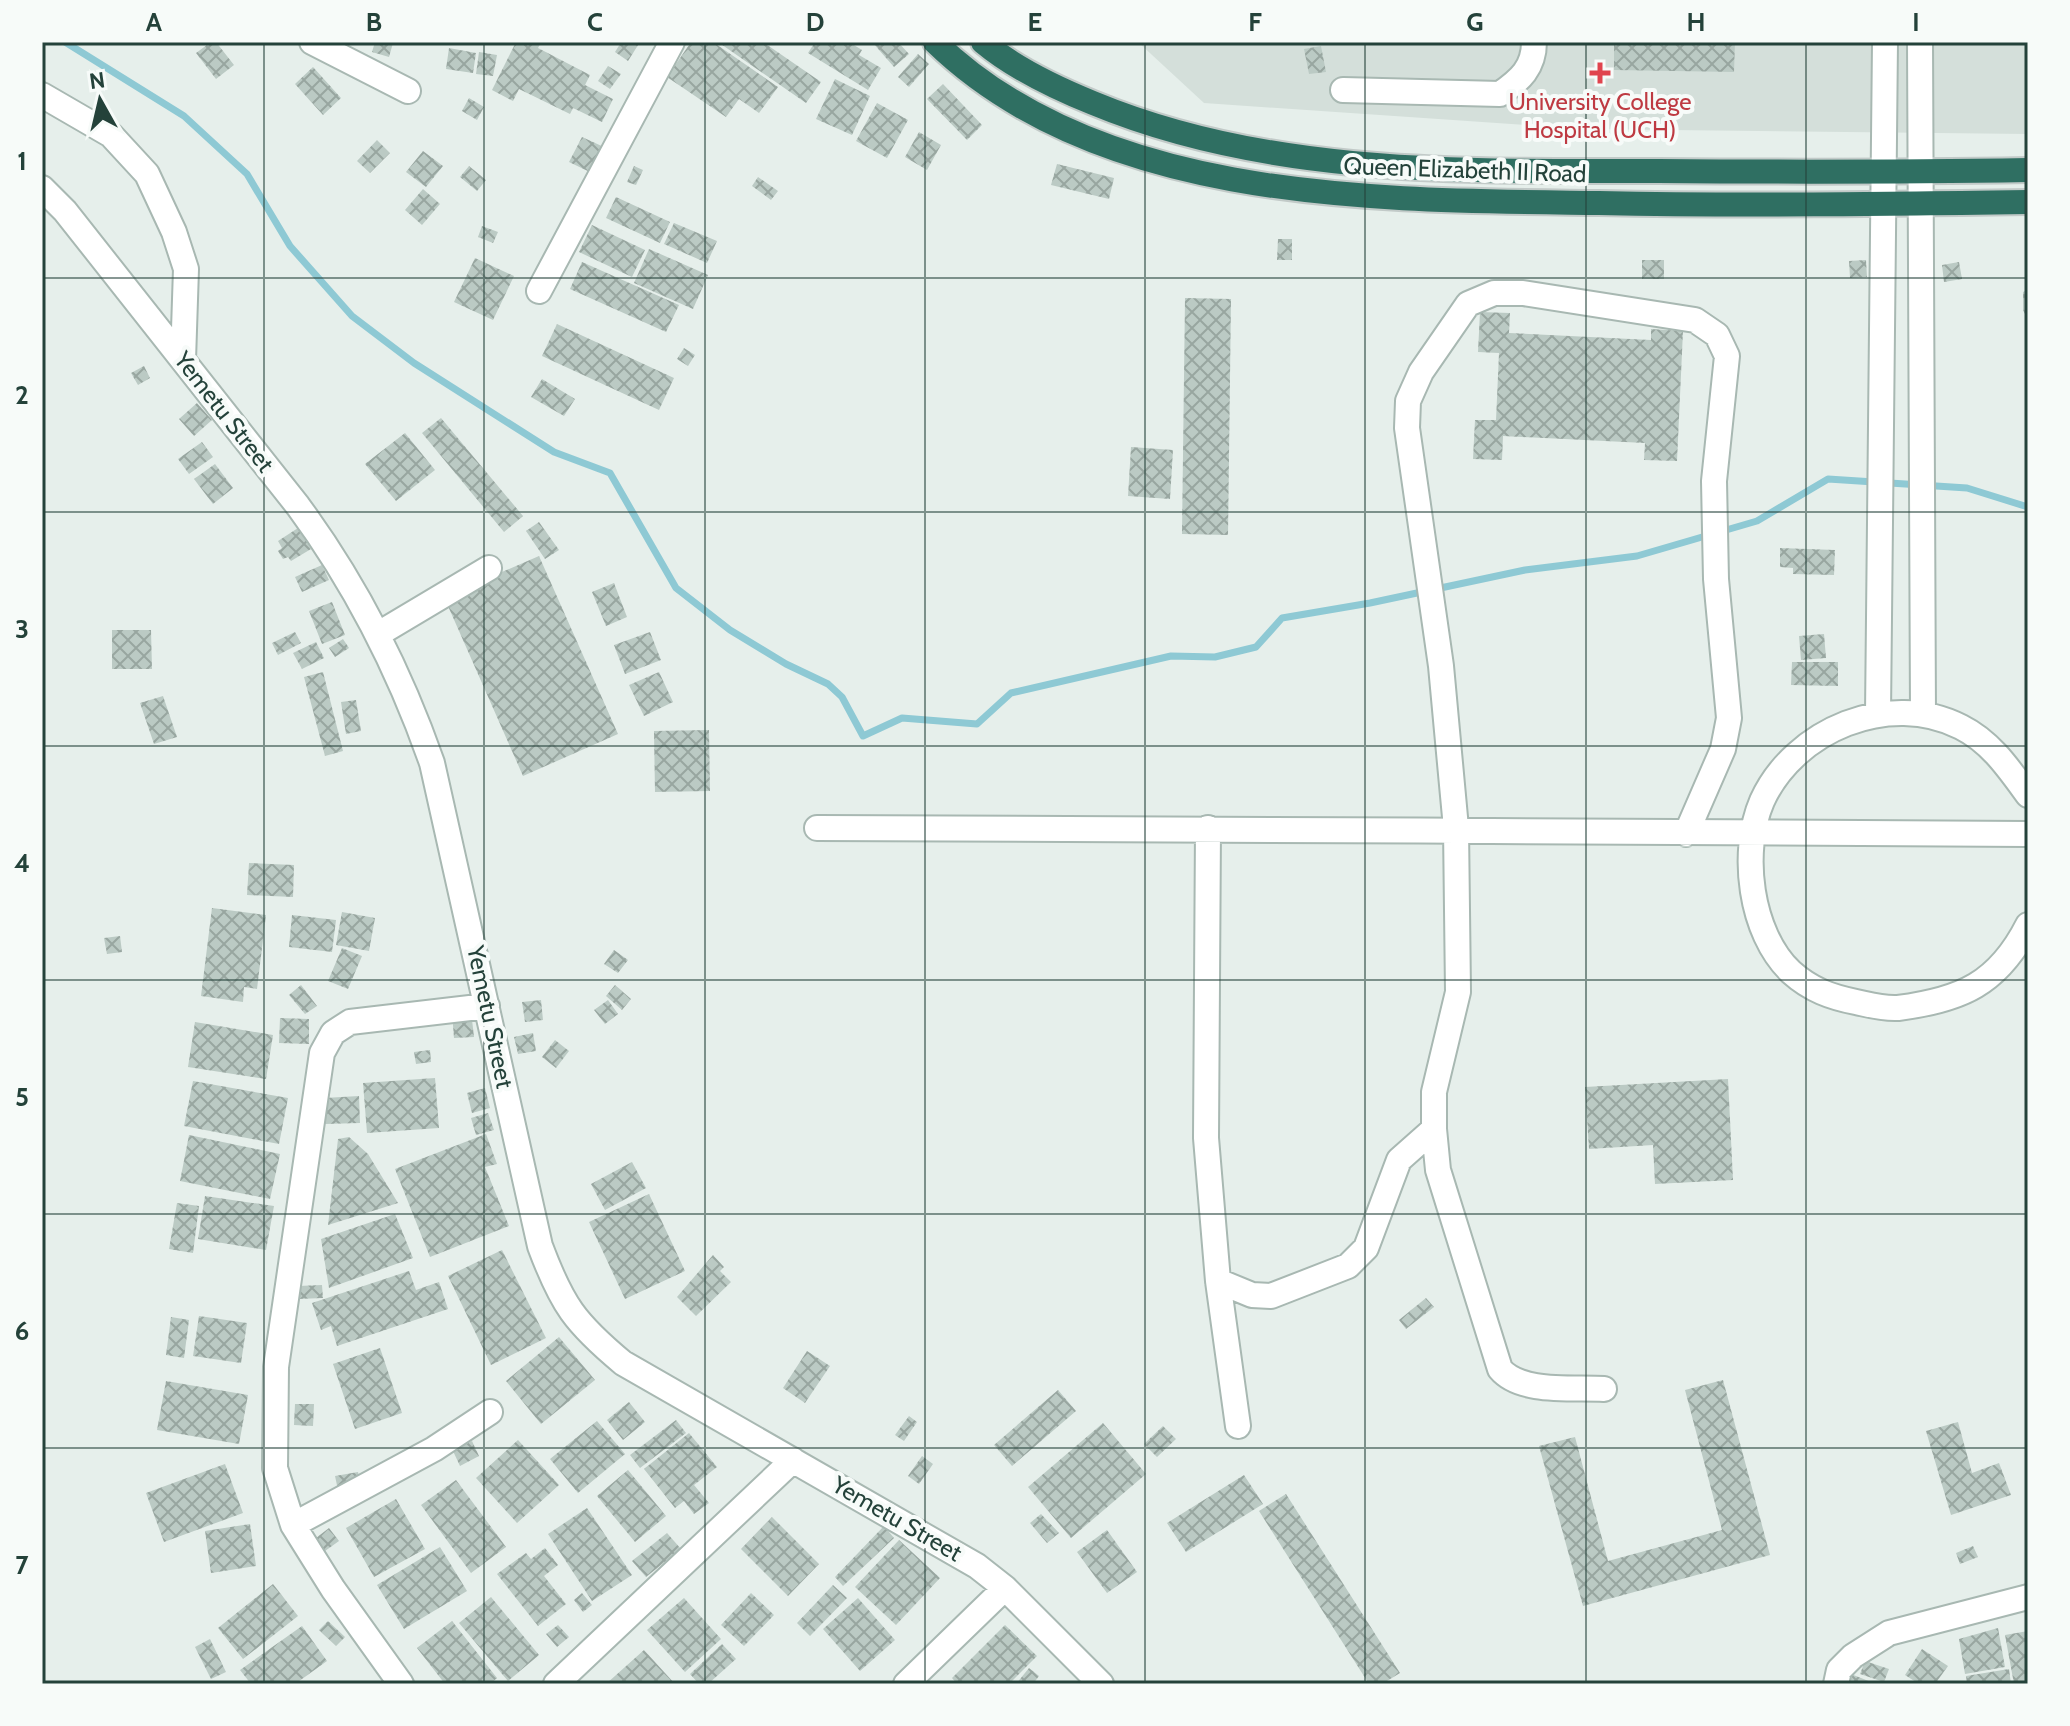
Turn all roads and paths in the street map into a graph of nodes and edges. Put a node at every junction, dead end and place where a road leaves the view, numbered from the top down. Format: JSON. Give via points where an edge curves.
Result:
{"nodes":[{"id":1,"x":312,"y":42,"type":"edge"},
{"id":2,"x":672,"y":42,"type":"edge"},
{"id":3,"x":935,"y":42,"type":"edge"},
{"id":4,"x":983,"y":42,"type":"edge"},
{"id":5,"x":1534,"y":42,"type":"edge"},
{"id":6,"x":1885,"y":42,"type":"edge"},
{"id":7,"x":1920,"y":42,"type":"edge"},
{"id":8,"x":1343,"y":90,"type":"dead end"},
{"id":9,"x":408,"y":91,"type":"dead end"},
{"id":10,"x":42,"y":95,"type":"edge"},
{"id":11,"x":1406,"y":166,"type":"junction"},
{"id":12,"x":2028,"y":170,"type":"edge"},
{"id":13,"x":1921,"y":171,"type":"junction"},
{"id":14,"x":1886,"y":172,"type":"junction"},
{"id":15,"x":42,"y":188,"type":"edge"},
{"id":16,"x":1404,"y":197,"type":"junction"},
{"id":17,"x":2028,"y":202,"type":"edge"},
{"id":18,"x":1922,"y":203,"type":"junction"},
{"id":19,"x":1884,"y":204,"type":"junction"},
{"id":20,"x":539,"y":291,"type":"dead end"},
{"id":21,"x":183,"y":360,"type":"junction"},
{"id":22,"x":489,"y":568,"type":"dead end"},
{"id":23,"x":380,"y":633,"type":"junction"},
{"id":24,"x":1878,"y":714,"type":"junction"},
{"id":25,"x":1923,"y":714,"type":"junction"},
{"id":26,"x":2028,"y":795,"type":"edge"},
{"id":27,"x":817,"y":828,"type":"dead end"},
{"id":28,"x":1208,"y":828,"type":"junction"},
{"id":29,"x":1456,"y":828,"type":"junction"},
{"id":30,"x":1754,"y":833,"type":"junction"},
{"id":31,"x":1686,"y":834,"type":"junction"},
{"id":32,"x":2028,"y":834,"type":"edge"},
{"id":33,"x":2028,"y":925,"type":"edge"},
{"id":34,"x":487,"y":1006,"type":"junction"},
{"id":35,"x":1434,"y":1129,"type":"junction"},
{"id":36,"x":1218,"y":1281,"type":"junction"},
{"id":37,"x":1604,"y":1389,"type":"dead end"},
{"id":38,"x":490,"y":1412,"type":"dead end"},
{"id":39,"x":1238,"y":1426,"type":"dead end"},
{"id":40,"x":793,"y":1460,"type":"junction"},
{"id":41,"x":293,"y":1525,"type":"junction"},
{"id":42,"x":1005,"y":1588,"type":"junction"},
{"id":43,"x":2028,"y":1597,"type":"edge"},
{"id":44,"x":401,"y":1684,"type":"edge"},
{"id":45,"x":556,"y":1684,"type":"edge"},
{"id":46,"x":906,"y":1684,"type":"edge"},
{"id":47,"x":1101,"y":1684,"type":"edge"},
{"id":48,"x":1836,"y":1684,"type":"edge"}],
"edges":[{"from":1,"to":9,"type":"street"},
{"from":2,"to":20,"type":"street"},
{"from":3,"to":16,"type":"highway","name":"Queen Elizabeth II Road","via":[[1026,109],[1153,163],[1240,182]]},
{"from":4,"to":11,"type":"highway","name":"Queen Elizabeth II Road","via":[[1069,93],[1162,129],[1247,150]]},
{"from":5,"to":8,"type":"street","via":[[1534,59],[1520,80],[1500,94]]},
{"from":6,"to":14,"type":"street"},
{"from":7,"to":13,"type":"street"},
{"from":10,"to":21,"type":"street","via":[[111,135],[147,174],[186,269]]},
{"from":11,"to":14,"type":"highway","name":"Queen Elizabeth II Road"},
{"from":11,"to":16,"type":"highway"},
{"from":12,"to":13,"type":"highway","name":"Queen Elizabeth II Road"},
{"from":13,"to":14,"type":"highway","name":"Queen Elizabeth II Road"},
{"from":13,"to":18,"type":"street"},
{"from":14,"to":19,"type":"street"},
{"from":15,"to":21,"type":"street","name":"Yemetu Street"},
{"from":16,"to":19,"type":"highway","name":"Queen Elizabeth II Road"},
{"from":17,"to":18,"type":"highway","name":"Queen Elizabeth II Road"},
{"from":18,"to":19,"type":"highway","name":"Queen Elizabeth II Road"},
{"from":18,"to":25,"type":"street"},
{"from":19,"to":24,"type":"street"},
{"from":21,"to":23,"type":"street","name":"Yemetu Street","via":[[333,554]]},
{"from":22,"to":23,"type":"street"},
{"from":23,"to":34,"type":"street","name":"Yemetu Street","via":[[432,763]]},
{"from":24,"to":25,"type":"street"},
{"from":24,"to":30,"type":"street","via":[[1827,730],[1786,762],[1762,802]]},
{"from":25,"to":26,"type":"street","via":[[1962,727],[1999,755]]},
{"from":27,"to":28,"type":"street"},
{"from":28,"to":29,"type":"street"},
{"from":28,"to":36,"type":"street","via":[[1206,1138]]},
{"from":29,"to":31,"type":"street"},
{"from":29,"to":31,"type":"street","via":[[1407,428],[1408,401],[1421,372],[1468,304],[1494,293],[1523,293],[1695,320],[1717,335],[1727,356],[1714,481],[1729,718],[1723,749]]},
{"from":29,"to":35,"type":"street","via":[[1458,992],[1434,1092]]},
{"from":30,"to":31,"type":"street"},
{"from":30,"to":32,"type":"street"},
{"from":30,"to":33,"type":"street","via":[[1754,898],[1765,931],[1790,971],[1824,995],[1887,1009],[1940,1002],[1982,982],[2013,953]]},
{"from":34,"to":40,"type":"street","name":"Yemetu Street","via":[[540,1246],[553,1282],[581,1328],[623,1363]]},
{"from":34,"to":41,"type":"street","via":[[350,1022],[333,1033],[322,1053],[276,1367],[275,1468]]},
{"from":35,"to":36,"type":"street","via":[[1392,1171],[1366,1248],[1348,1266],[1271,1296],[1252,1295]]},
{"from":35,"to":37,"type":"street","via":[[1438,1170],[1500,1369],[1522,1382]]},
{"from":36,"to":39,"type":"street"},
{"from":38,"to":41,"type":"street","via":[[434,1449]]},
{"from":40,"to":42,"type":"street","name":"Yemetu Street","via":[[942,1543]]},
{"from":40,"to":45,"type":"street"},
{"from":41,"to":44,"type":"street"},
{"from":42,"to":46,"type":"street"},
{"from":42,"to":47,"type":"street","name":"Yemetu Street"},
{"from":43,"to":48,"type":"street","via":[[1889,1633],[1853,1656],[1839,1670]]}]}
